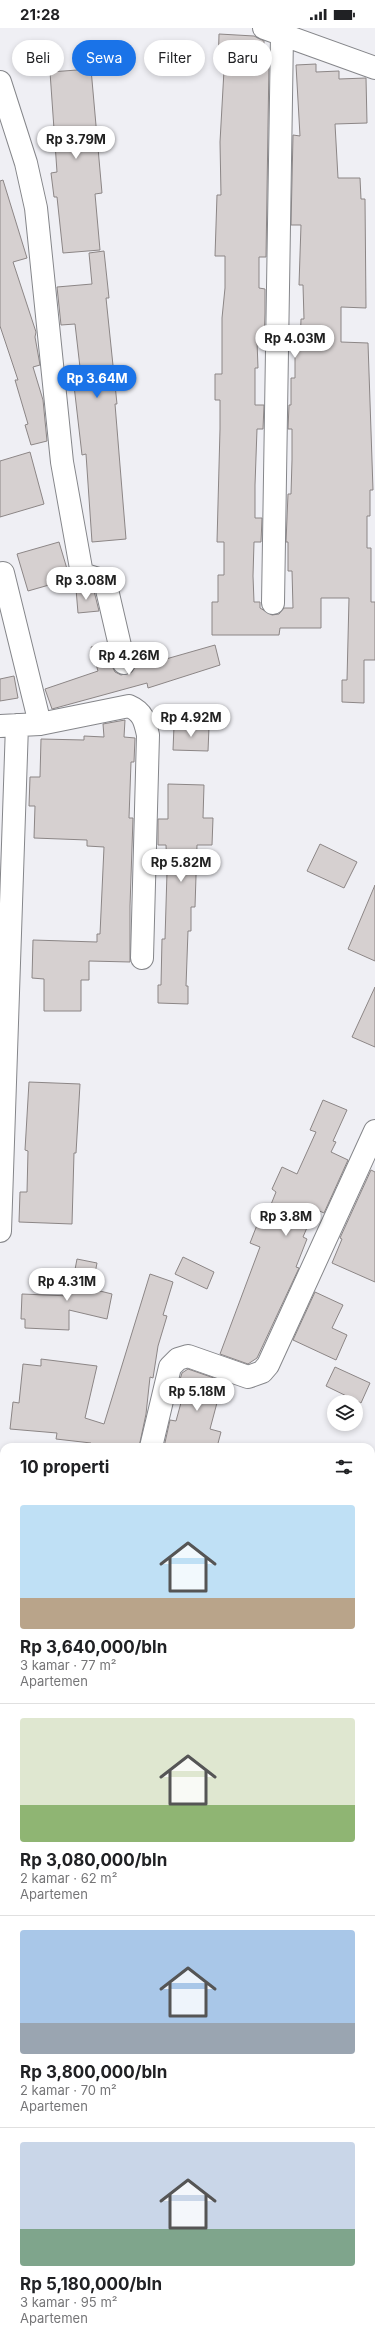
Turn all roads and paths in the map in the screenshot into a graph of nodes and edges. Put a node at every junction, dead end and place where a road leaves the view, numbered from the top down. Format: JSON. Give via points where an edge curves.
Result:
{"nodes":[{"id":1,"x":273,"y":31,"type":"edge"},
{"id":2,"x":375,"y":68,"type":"edge"},
{"id":3,"x":0,"y":82,"type":"edge"},
{"id":4,"x":3,"y":573,"type":"dead end"},
{"id":5,"x":273,"y":603,"type":"dead end"},
{"id":6,"x":124,"y":662,"type":"dead end"},
{"id":7,"x":40,"y":724,"type":"junction"},
{"id":8,"x":9,"y":726,"type":"edge"},
{"id":9,"x":142,"y":958,"type":"dead end"},
{"id":10,"x":375,"y":1131,"type":"edge"},
{"id":11,"x":0,"y":1231,"type":"edge"},
{"id":12,"x":152,"y":1443,"type":"edge"}],
"edges":[{"from":1,"to":2,"type":"street"},
{"from":1,"to":5,"type":"street"},
{"from":3,"to":6,"type":"street","via":[[26,163],[36,208],[62,462],[82,574],[105,581]]},
{"from":4,"to":7,"type":"street"},
{"from":7,"to":8,"type":"street"},
{"from":7,"to":9,"type":"street","via":[[129,706],[138,710],[144,718],[148,735]]},
{"from":8,"to":11,"type":"street"},
{"from":10,"to":12,"type":"street","via":[[268,1365],[262,1372],[248,1378],[188,1356],[178,1359],[170,1367]]}]}
